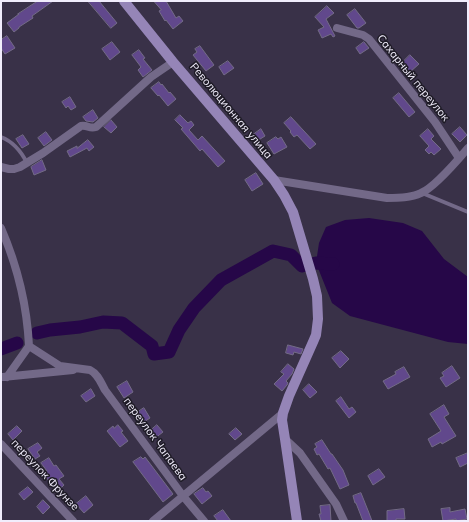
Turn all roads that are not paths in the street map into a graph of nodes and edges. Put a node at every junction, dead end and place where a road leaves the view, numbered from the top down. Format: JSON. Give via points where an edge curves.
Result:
{"nodes":[{"id":1,"x":124,"y":1,"type":"edge"},
{"id":2,"x":337,"y":28,"type":"dead end"},
{"id":3,"x":173,"y":62,"type":"junction"},
{"id":4,"x":1,"y":137,"type":"edge"},
{"id":5,"x":468,"y":148,"type":"edge"},
{"id":6,"x":459,"y":158,"type":"junction"},
{"id":7,"x":27,"y":163,"type":"junction"},
{"id":8,"x":1,"y":167,"type":"edge"},
{"id":9,"x":274,"y":180,"type":"junction"},
{"id":10,"x":422,"y":193,"type":"junction"},
{"id":11,"x":468,"y":212,"type":"edge"},
{"id":12,"x":1,"y":228,"type":"edge"},
{"id":13,"x":29,"y":346,"type":"junction"},
{"id":14,"x":80,"y":369,"type":"junction"},
{"id":15,"x":4,"y":377,"type":"edge"},
{"id":16,"x":283,"y":413,"type":"junction"},
{"id":17,"x":285,"y":439,"type":"junction"},
{"id":18,"x":1,"y":444,"type":"edge"},
{"id":19,"x":183,"y":496,"type":"junction"},
{"id":20,"x":73,"y":521,"type":"edge"},
{"id":21,"x":153,"y":521,"type":"edge"},
{"id":22,"x":204,"y":521,"type":"edge"},
{"id":23,"x":297,"y":521,"type":"edge"},
{"id":24,"x":344,"y":521,"type":"edge"}],
"edges":[{"from":1,"to":3,"type":"main road","name":"Революционная улица"},
{"from":2,"to":6,"type":"street","name":"Сахарный переулок","via":[[364,35],[369,39],[436,122]]},
{"from":3,"to":7,"type":"street","via":[[151,77],[96,127],[81,126]]},
{"from":3,"to":9,"type":"main road","name":"Революционная улица"},
{"from":4,"to":7,"type":"lane","via":[[15,145]]},
{"from":5,"to":6,"type":"street"},
{"from":6,"to":10,"type":"street"},
{"from":7,"to":8,"type":"street","via":[[14,169]]},
{"from":9,"to":10,"type":"street","via":[[387,198]]},
{"from":9,"to":16,"type":"main road","name":"Революционная улица","via":[[290,206],[304,246],[317,296],[318,318],[316,335]]},
{"from":10,"to":11,"type":"lane"},
{"from":12,"to":13,"type":"street","via":[[18,276],[25,307]]},
{"from":13,"to":14,"type":"street","via":[[60,366]]},
{"from":13,"to":15,"type":"street"},
{"from":14,"to":15,"type":"street"},
{"from":14,"to":19,"type":"street","name":"переулок Чапаева","via":[[90,370],[96,374]]},
{"from":16,"to":17,"type":"main road"},
{"from":16,"to":19,"type":"street"},
{"from":17,"to":23,"type":"main road"},
{"from":17,"to":24,"type":"street","via":[[300,453],[336,504]]},
{"from":18,"to":20,"type":"street","name":"переулок Фрунзе"},
{"from":19,"to":21,"type":"street"},
{"from":19,"to":22,"type":"street","name":"переулок Чапаева"}]}
